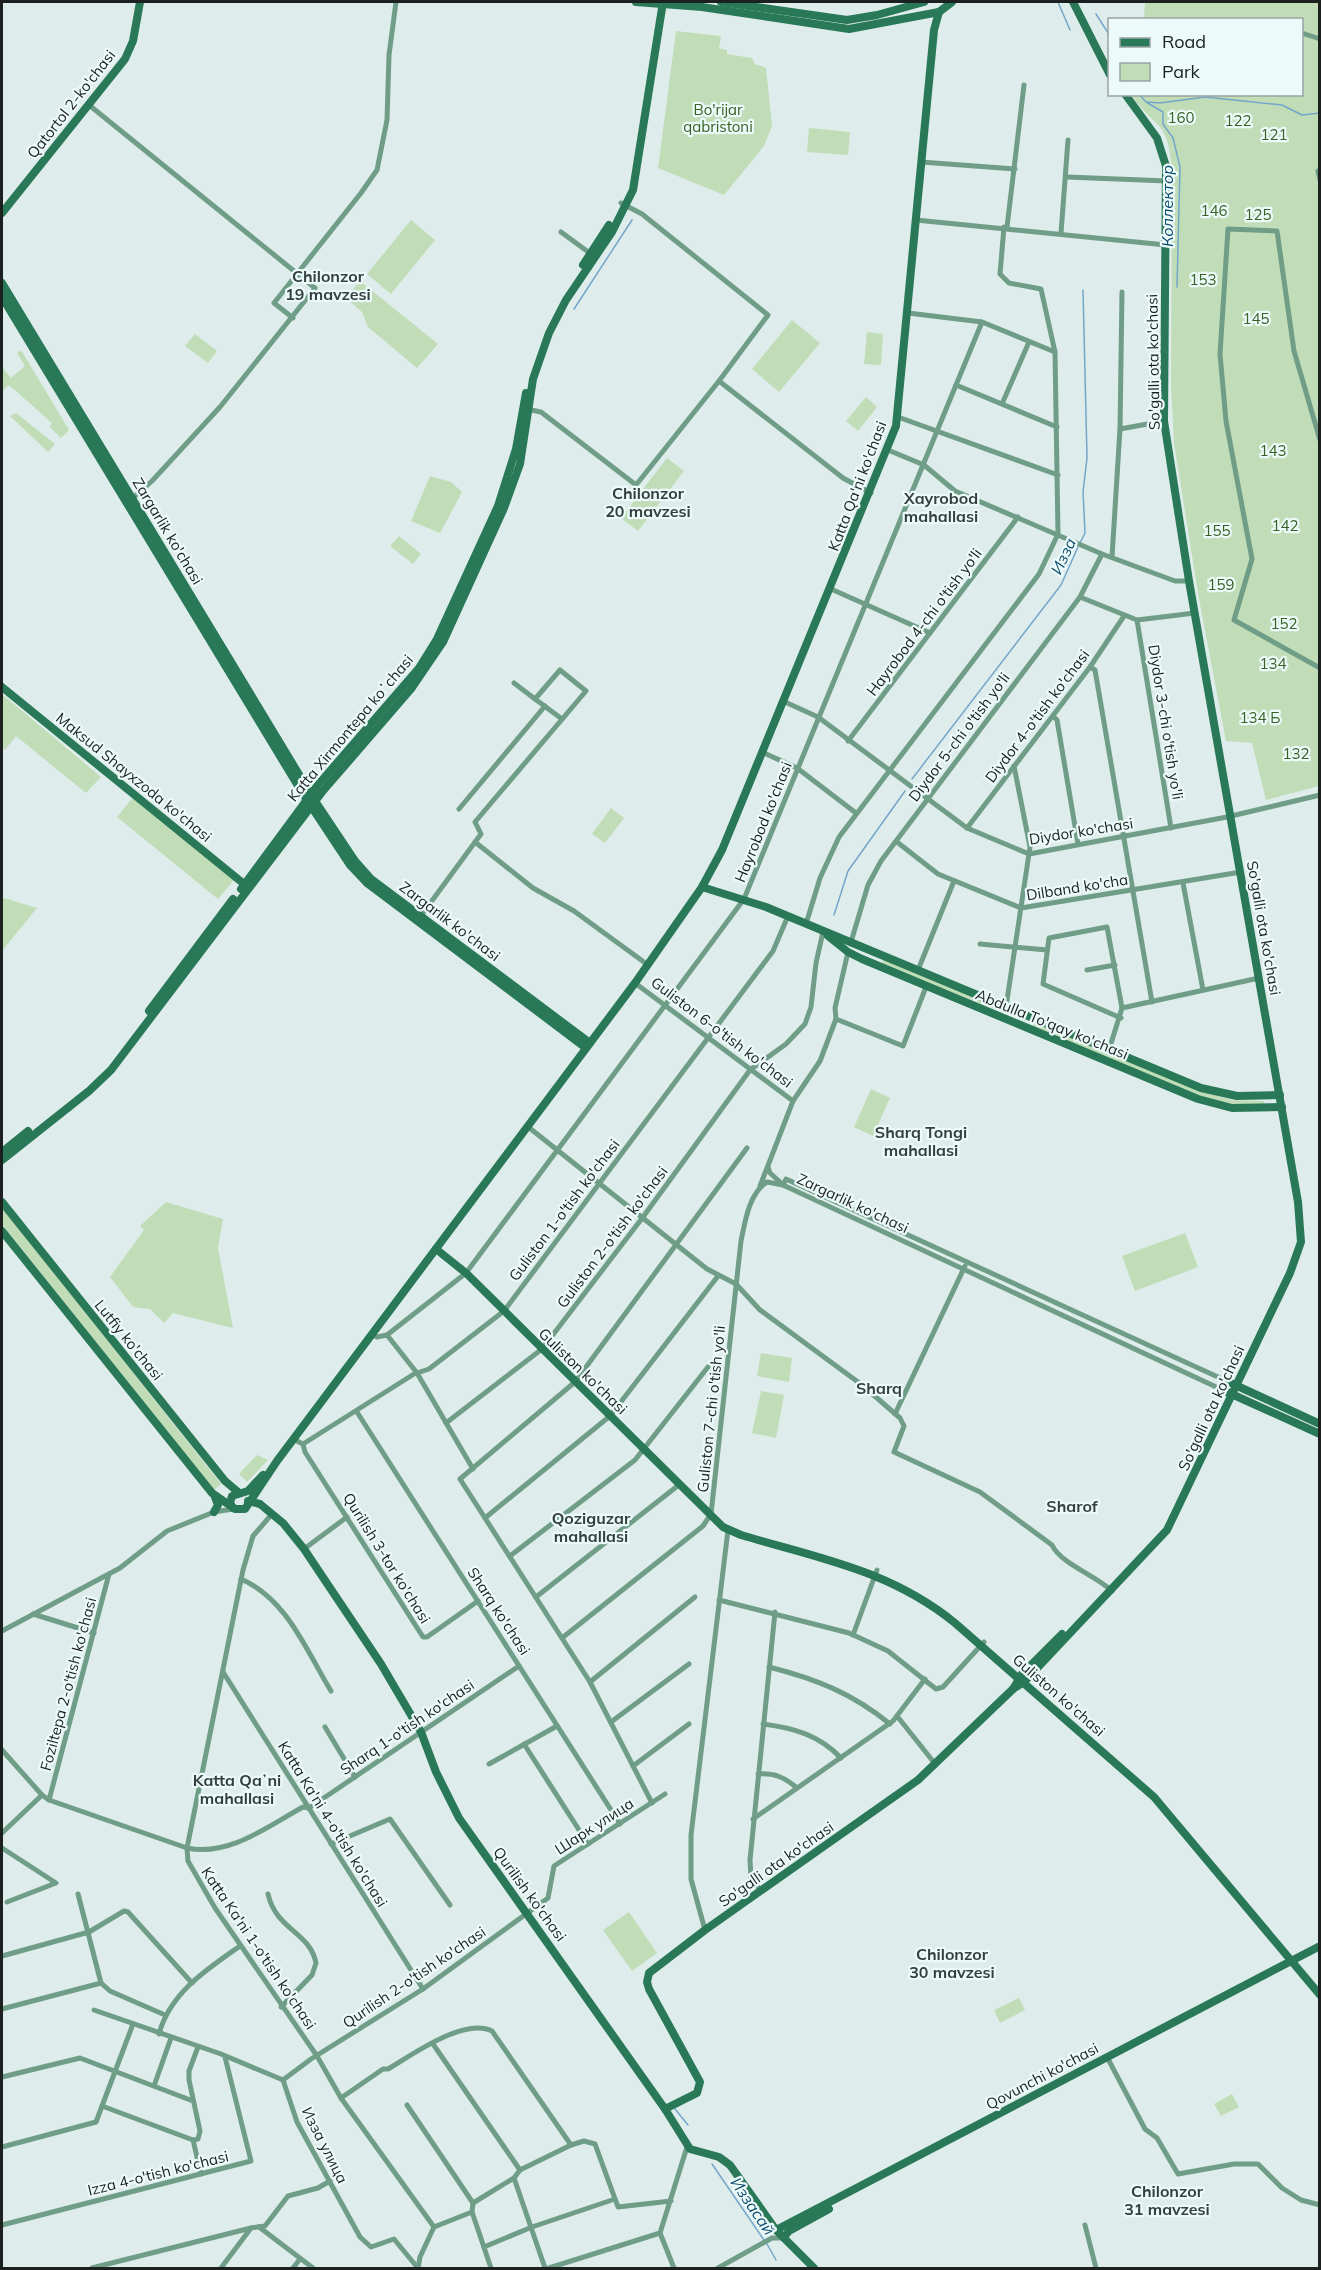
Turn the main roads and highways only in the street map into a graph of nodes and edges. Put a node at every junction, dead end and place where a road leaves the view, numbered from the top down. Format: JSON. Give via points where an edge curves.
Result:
{"nodes":[{"id":1,"x":140,"y":2,"type":"edge"},
{"id":2,"x":636,"y":2,"type":"edge"},
{"id":3,"x":721,"y":2,"type":"edge"},
{"id":4,"x":952,"y":2,"type":"edge"},
{"id":5,"x":1072,"y":2,"type":"edge"},
{"id":6,"x":1079,"y":2,"type":"edge"},
{"id":7,"x":662,"y":3,"type":"edge"},
{"id":8,"x":933,"y":8,"type":"edge"},
{"id":9,"x":933,"y":26,"type":"junction"},
{"id":10,"x":1108,"y":59,"type":"edge"},
{"id":11,"x":1108,"y":71,"type":"edge"},
{"id":12,"x":1120,"y":96,"type":"edge"},
{"id":13,"x":1126,"y":96,"type":"edge"},
{"id":14,"x":1164,"y":181,"type":"junction"},
{"id":15,"x":2,"y":213,"type":"edge"},
{"id":16,"x":2,"y":283,"type":"edge"},
{"id":17,"x":2,"y":297,"type":"edge"},
{"id":18,"x":526,"y":409,"type":"junction"},
{"id":19,"x":2,"y":687,"type":"edge"},
{"id":20,"x":311,"y":800,"type":"junction"},
{"id":21,"x":247,"y":886,"type":"junction"},
{"id":22,"x":702,"y":887,"type":"junction"},
{"id":23,"x":823,"y":932,"type":"junction"},
{"id":24,"x":882,"y":955,"type":"junction"},
{"id":25,"x":877,"y":966,"type":"junction"},
{"id":26,"x":1030,"y":1017,"type":"junction"},
{"id":27,"x":1026,"y":1028,"type":"junction"},
{"id":28,"x":588,"y":1046,"type":"junction"},
{"id":29,"x":1273,"y":1096,"type":"junction"},
{"id":30,"x":1279,"y":1107,"type":"junction"},
{"id":31,"x":1266,"y":1108,"type":"junction"},
{"id":32,"x":2,"y":1152,"type":"edge"},
{"id":33,"x":2,"y":1160,"type":"edge"},
{"id":34,"x":2,"y":1202,"type":"edge"},
{"id":35,"x":2,"y":1231,"type":"edge"},
{"id":36,"x":436,"y":1249,"type":"junction"},
{"id":37,"x":1231,"y":1388,"type":"junction"},
{"id":38,"x":1320,"y":1424,"type":"edge"},
{"id":39,"x":1320,"y":1434,"type":"edge"},
{"id":40,"x":276,"y":1461,"type":"junction"},
{"id":41,"x":255,"y":1493,"type":"junction"},
{"id":42,"x":215,"y":1497,"type":"junction"},
{"id":43,"x":237,"y":1497,"type":"junction"},
{"id":44,"x":260,"y":1504,"type":"junction"},
{"id":45,"x":214,"y":1512,"type":"road end"},
{"id":46,"x":711,"y":1514,"type":"junction"},
{"id":47,"x":876,"y":1572,"type":"junction"},
{"id":48,"x":1023,"y":1678,"type":"junction"},
{"id":49,"x":1320,"y":1946,"type":"edge"},
{"id":50,"x":1320,"y":1952,"type":"edge"},
{"id":51,"x":1296,"y":1961,"type":"junction"},
{"id":52,"x":1320,"y":1986,"type":"edge"},
{"id":53,"x":1320,"y":1995,"type":"edge"},
{"id":54,"x":1109,"y":2059,"type":"junction"},
{"id":55,"x":666,"y":2109,"type":"junction"},
{"id":56,"x":784,"y":2237,"type":"junction"},
{"id":57,"x":770,"y":2238,"type":"junction"},
{"id":58,"x":814,"y":2268,"type":"edge"}],
"edges":[{"from":1,"to":15,"type":"main road","name":"Qatortol 2-ko'chasi","via":[[129,53]]},
{"from":2,"to":7,"type":"main road"},
{"from":3,"to":8,"type":"main road","via":[[851,20]]},
{"from":4,"to":8,"type":"main road"},
{"from":5,"to":11,"type":"main road"},
{"from":6,"to":10,"type":"main road"},
{"from":7,"to":8,"type":"main road","via":[[845,29]]},
{"from":7,"to":18,"type":"main road","name":"Katta Xirmontepa koʻchasi","via":[[638,170],[623,205],[549,331]]},
{"from":8,"to":9,"type":"main road","name":"Katta Qa'ni ko'chasi"},
{"from":8,"to":9,"type":"main road"},
{"from":9,"to":22,"type":"main road","name":"Katta Qa'ni ko'chasi","via":[[898,417],[871,493],[764,753],[723,850]]},
{"from":12,"to":14,"type":"main road","name":"So'galli ota ko'chasi","via":[[1156,147]]},
{"from":13,"to":14,"type":"main road","name":"So'galli ota ko'chasi","via":[[1160,145]]},
{"from":14,"to":29,"type":"main road","name":"So'galli ota ko'chasi","via":[[1162,421],[1257,979]]},
{"from":16,"to":20,"type":"main road","name":"Zargarlik ko'chasi"},
{"from":17,"to":20,"type":"main road","name":"Zargarlik ko'chasi"},
{"from":18,"to":20,"type":"main road","name":"Katta Xirmontepa koʻchasi","via":[[498,506],[437,639],[405,685]]},
{"from":18,"to":20,"type":"main road","name":"Katta Xirmontepa koʻchasi","via":[[519,464],[504,508],[443,642],[424,672]]},
{"from":19,"to":21,"type":"main road","name":"Maksud Shayxzoda ko'chasi"},
{"from":20,"to":21,"type":"main road","name":"Katta Xirmontepa koʻchasi"},
{"from":20,"to":28,"type":"main road","name":"Zargarlik ko'chasi","via":[[362,870]]},
{"from":21,"to":32,"type":"main road","name":"Katta Xirmontepa koʻchasi","via":[[102,1072]]},
{"from":21,"to":33,"type":"main road","name":"Katta Xirmontepa koʻchasi","via":[[111,1070]]},
{"from":22,"to":23,"type":"main road","name":"Abdulla To'qay ko'chasi","via":[[744,899]]},
{"from":22,"to":28,"type":"main road","name":"Katta Qa'ni ko'chasi"},
{"from":23,"to":24,"type":"main road","name":"Abdulla To'qay ko'chasi"},
{"from":23,"to":25,"type":"main road","name":"Abdulla To'qay ko'chasi","via":[[848,952]]},
{"from":24,"to":25,"type":"main road"},
{"from":24,"to":26,"type":"main road","name":"Abdulla To'qay ko'chasi"},
{"from":25,"to":27,"type":"main road","name":"Abdulla To'qay ko'chasi"},
{"from":26,"to":27,"type":"main road"},
{"from":26,"to":29,"type":"main road","name":"Abdulla To'qay ko'chasi","via":[[1208,1091]]},
{"from":27,"to":31,"type":"main road","name":"Abdulla To'qay ko'chasi","via":[[1208,1102],[1232,1108]]},
{"from":28,"to":36,"type":"main road","name":"Katta Qa'ni ko'chasi"},
{"from":29,"to":30,"type":"main road","name":"So'galli ota ko'chasi"},
{"from":29,"to":31,"type":"main road"},
{"from":30,"to":31,"type":"main road","name":"Abdulla To'qay ko'chasi"},
{"from":30,"to":37,"type":"main road","name":"So'galli ota ko'chasi","via":[[1300,1212],[1301,1242],[1290,1274]]},
{"from":34,"to":43,"type":"main road","name":"Lutfiy ko'chasi"},
{"from":35,"to":42,"type":"main road","name":"Lutfiy ko'chasi"},
{"from":36,"to":40,"type":"main road","name":"Katta Qa'ni ko'chasi"},
{"from":36,"to":46,"type":"main road","name":"Guliston ko'chasi","via":[[466,1273]]},
{"from":37,"to":38,"type":"main road","name":"Zargarlik ko'chasi"},
{"from":37,"to":39,"type":"main road","name":"Zargarlik ko'chasi"},
{"from":37,"to":48,"type":"main road","name":"So'galli ota ko'chasi","via":[[1167,1521],[1151,1544]]},
{"from":40,"to":41,"type":"main road"},
{"from":40,"to":43,"type":"main road"},
{"from":41,"to":43,"type":"main road"},
{"from":41,"to":44,"type":"main road","name":"Qurilish ko'chasi"},
{"from":42,"to":43,"type":"main road","name":"Lutfiy ko'chasi"},
{"from":42,"to":45,"type":"main road","via":[[218,1505]]},
{"from":43,"to":43,"type":"main road","name":"Lutfiy ko'chasi","via":[[233,1509],[244,1509]]},
{"from":43,"to":44,"type":"main road","name":"Qurilish ko'chasi"},
{"from":44,"to":55,"type":"main road","name":"Qurilish ko'chasi","via":[[304,1549],[421,1732],[459,1818]]},
{"from":46,"to":47,"type":"main road","name":"Guliston ko'chasi","via":[[743,1531]]},
{"from":46,"to":47,"type":"main road","name":"Guliston ko'chasi","via":[[728,1530]]},
{"from":47,"to":48,"type":"main road","name":"Guliston ko'chasi","via":[[936,1608]]},
{"from":48,"to":51,"type":"main road","name":"Guliston ko'chasi","via":[[1161,1804]]},
{"from":48,"to":55,"type":"main road","name":"So'galli ota ko'chasi","via":[[936,1765],[651,1971],[646,1982],[698,2077],[700,2088],[688,2099]]},
{"from":49,"to":51,"type":"main road","name":"Qovunchi ko'chasi"},
{"from":50,"to":51,"type":"main road","name":"Qovunchi ko'chasi"},
{"from":51,"to":52,"type":"main road","name":"Guliston ko'chasi"},
{"from":51,"to":53,"type":"main road","name":"Guliston ko'chasi"},
{"from":51,"to":54,"type":"main road","name":"Qovunchi ko'chasi"},
{"from":54,"to":56,"type":"main road","name":"Qovunchi ko'chasi","via":[[794,2228]]},
{"from":54,"to":57,"type":"main road","name":"Qovunchi ko'chasi"},
{"from":55,"to":57,"type":"main road","name":"Qurilish ko'chasi","via":[[687,2147],[730,2165]]},
{"from":56,"to":57,"type":"main road"},
{"from":56,"to":58,"type":"main road"}]}
